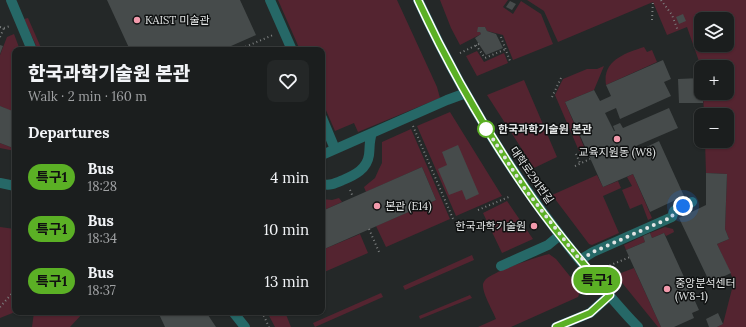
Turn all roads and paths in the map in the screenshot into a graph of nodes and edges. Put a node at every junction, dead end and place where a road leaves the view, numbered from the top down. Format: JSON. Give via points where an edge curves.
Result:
{"nodes":[{"id":1,"x":11,"y":0,"type":"edge"},
{"id":2,"x":270,"y":0,"type":"edge"},
{"id":3,"x":418,"y":0,"type":"edge"},
{"id":4,"x":653,"y":0,"type":"edge"},
{"id":5,"x":661,"y":0,"type":"edge"},
{"id":6,"x":652,"y":20,"type":"dead end"},
{"id":7,"x":13,"y":25,"type":"dead end"},
{"id":8,"x":0,"y":27,"type":"edge"},
{"id":9,"x":4,"y":28,"type":"junction"},
{"id":10,"x":283,"y":30,"type":"junction"},
{"id":11,"x":678,"y":31,"type":"dead end"},
{"id":12,"x":0,"y":37,"type":"edge"},
{"id":13,"x":501,"y":38,"type":"dead end"},
{"id":14,"x":31,"y":47,"type":"edge"},
{"id":15,"x":245,"y":47,"type":"edge"},
{"id":16,"x":291,"y":47,"type":"edge"},
{"id":17,"x":506,"y":49,"type":"junction"},
{"id":18,"x":460,"y":53,"type":"dead end"},
{"id":19,"x":510,"y":62,"type":"dead end"},
{"id":20,"x":561,"y":78,"type":"dead end"},
{"id":21,"x":466,"y":93,"type":"junction"},
{"id":22,"x":552,"y":97,"type":"dead end"},
{"id":23,"x":325,"y":124,"type":"edge"},
{"id":24,"x":413,"y":125,"type":"dead end"},
{"id":25,"x":372,"y":133,"type":"junction"},
{"id":26,"x":335,"y":149,"type":"junction"},
{"id":27,"x":325,"y":154,"type":"edge"},
{"id":28,"x":576,"y":154,"type":"dead end"},
{"id":29,"x":590,"y":159,"type":"dead end"},
{"id":30,"x":580,"y":163,"type":"junction"},
{"id":31,"x":575,"y":166,"type":"dead end"},
{"id":32,"x":0,"y":183,"type":"edge"},
{"id":33,"x":325,"y":184,"type":"edge"},
{"id":34,"x":12,"y":185,"type":"edge"},
{"id":35,"x":350,"y":190,"type":"dead end"},
{"id":36,"x":511,"y":196,"type":"dead end"},
{"id":37,"x":352,"y":197,"type":"dead end"},
{"id":38,"x":692,"y":202,"type":"dead end"},
{"id":39,"x":478,"y":210,"type":"dead end"},
{"id":40,"x":454,"y":220,"type":"dead end"},
{"id":41,"x":369,"y":229,"type":"dead end"},
{"id":42,"x":560,"y":235,"type":"junction"},
{"id":43,"x":379,"y":252,"type":"dead end"},
{"id":44,"x":630,"y":257,"type":"dead end"},
{"id":45,"x":580,"y":260,"type":"junction"},
{"id":46,"x":501,"y":266,"type":"dead end"},
{"id":47,"x":606,"y":267,"type":"dead end"},
{"id":48,"x":12,"y":293,"type":"edge"},
{"id":49,"x":610,"y":295,"type":"junction"},
{"id":50,"x":0,"y":307,"type":"edge"},
{"id":51,"x":235,"y":315,"type":"edge"},
{"id":52,"x":263,"y":315,"type":"edge"},
{"id":53,"x":636,"y":326,"type":"edge"},
{"id":54,"x":245,"y":327,"type":"edge"},
{"id":55,"x":269,"y":327,"type":"edge"},
{"id":56,"x":556,"y":327,"type":"edge"}],
"edges":[{"from":1,"to":14,"type":"street"},
{"from":2,"to":10,"type":"street"},
{"from":3,"to":21,"type":"street","name":"대학로291번길"},
{"from":4,"to":6,"type":"path"},
{"from":5,"to":11,"type":"path","via":[[672,15]]},
{"from":7,"to":9,"type":"path"},
{"from":8,"to":9,"type":"path"},
{"from":9,"to":12,"type":"path"},
{"from":10,"to":15,"type":"path"},
{"from":10,"to":16,"type":"street"},
{"from":13,"to":17,"type":"path"},
{"from":17,"to":18,"type":"path","via":[[484,58],[478,44]]},
{"from":17,"to":19,"type":"path"},
{"from":20,"to":22,"type":"path"},
{"from":21,"to":25,"type":"street"},
{"from":21,"to":42,"type":"street","name":"대학로291번길","via":[[522,183]]},
{"from":23,"to":26,"type":"street"},
{"from":24,"to":40,"type":"path"},
{"from":25,"to":26,"type":"street"},
{"from":25,"to":33,"type":"street","via":[[368,160],[360,172],[332,184]]},
{"from":26,"to":27,"type":"street"},
{"from":28,"to":30,"type":"path"},
{"from":29,"to":30,"type":"path"},
{"from":30,"to":31,"type":"path"},
{"from":32,"to":34,"type":"street"},
{"from":35,"to":37,"type":"path"},
{"from":36,"to":39,"type":"path"},
{"from":38,"to":45,"type":"street","via":[[674,210],[672,217]]},
{"from":41,"to":43,"type":"path"},
{"from":42,"to":45,"type":"street","name":"대학로291번길"},
{"from":42,"to":46,"type":"street","via":[[548,245]]},
{"from":44,"to":47,"type":"path"},
{"from":45,"to":49,"type":"street","name":"대학로291번길"},
{"from":48,"to":50,"type":"path"},
{"from":49,"to":53,"type":"street","name":"대학로291번길"},
{"from":49,"to":56,"type":"street","via":[[590,313]]},
{"from":51,"to":54,"type":"street"},
{"from":52,"to":55,"type":"path"}]}
